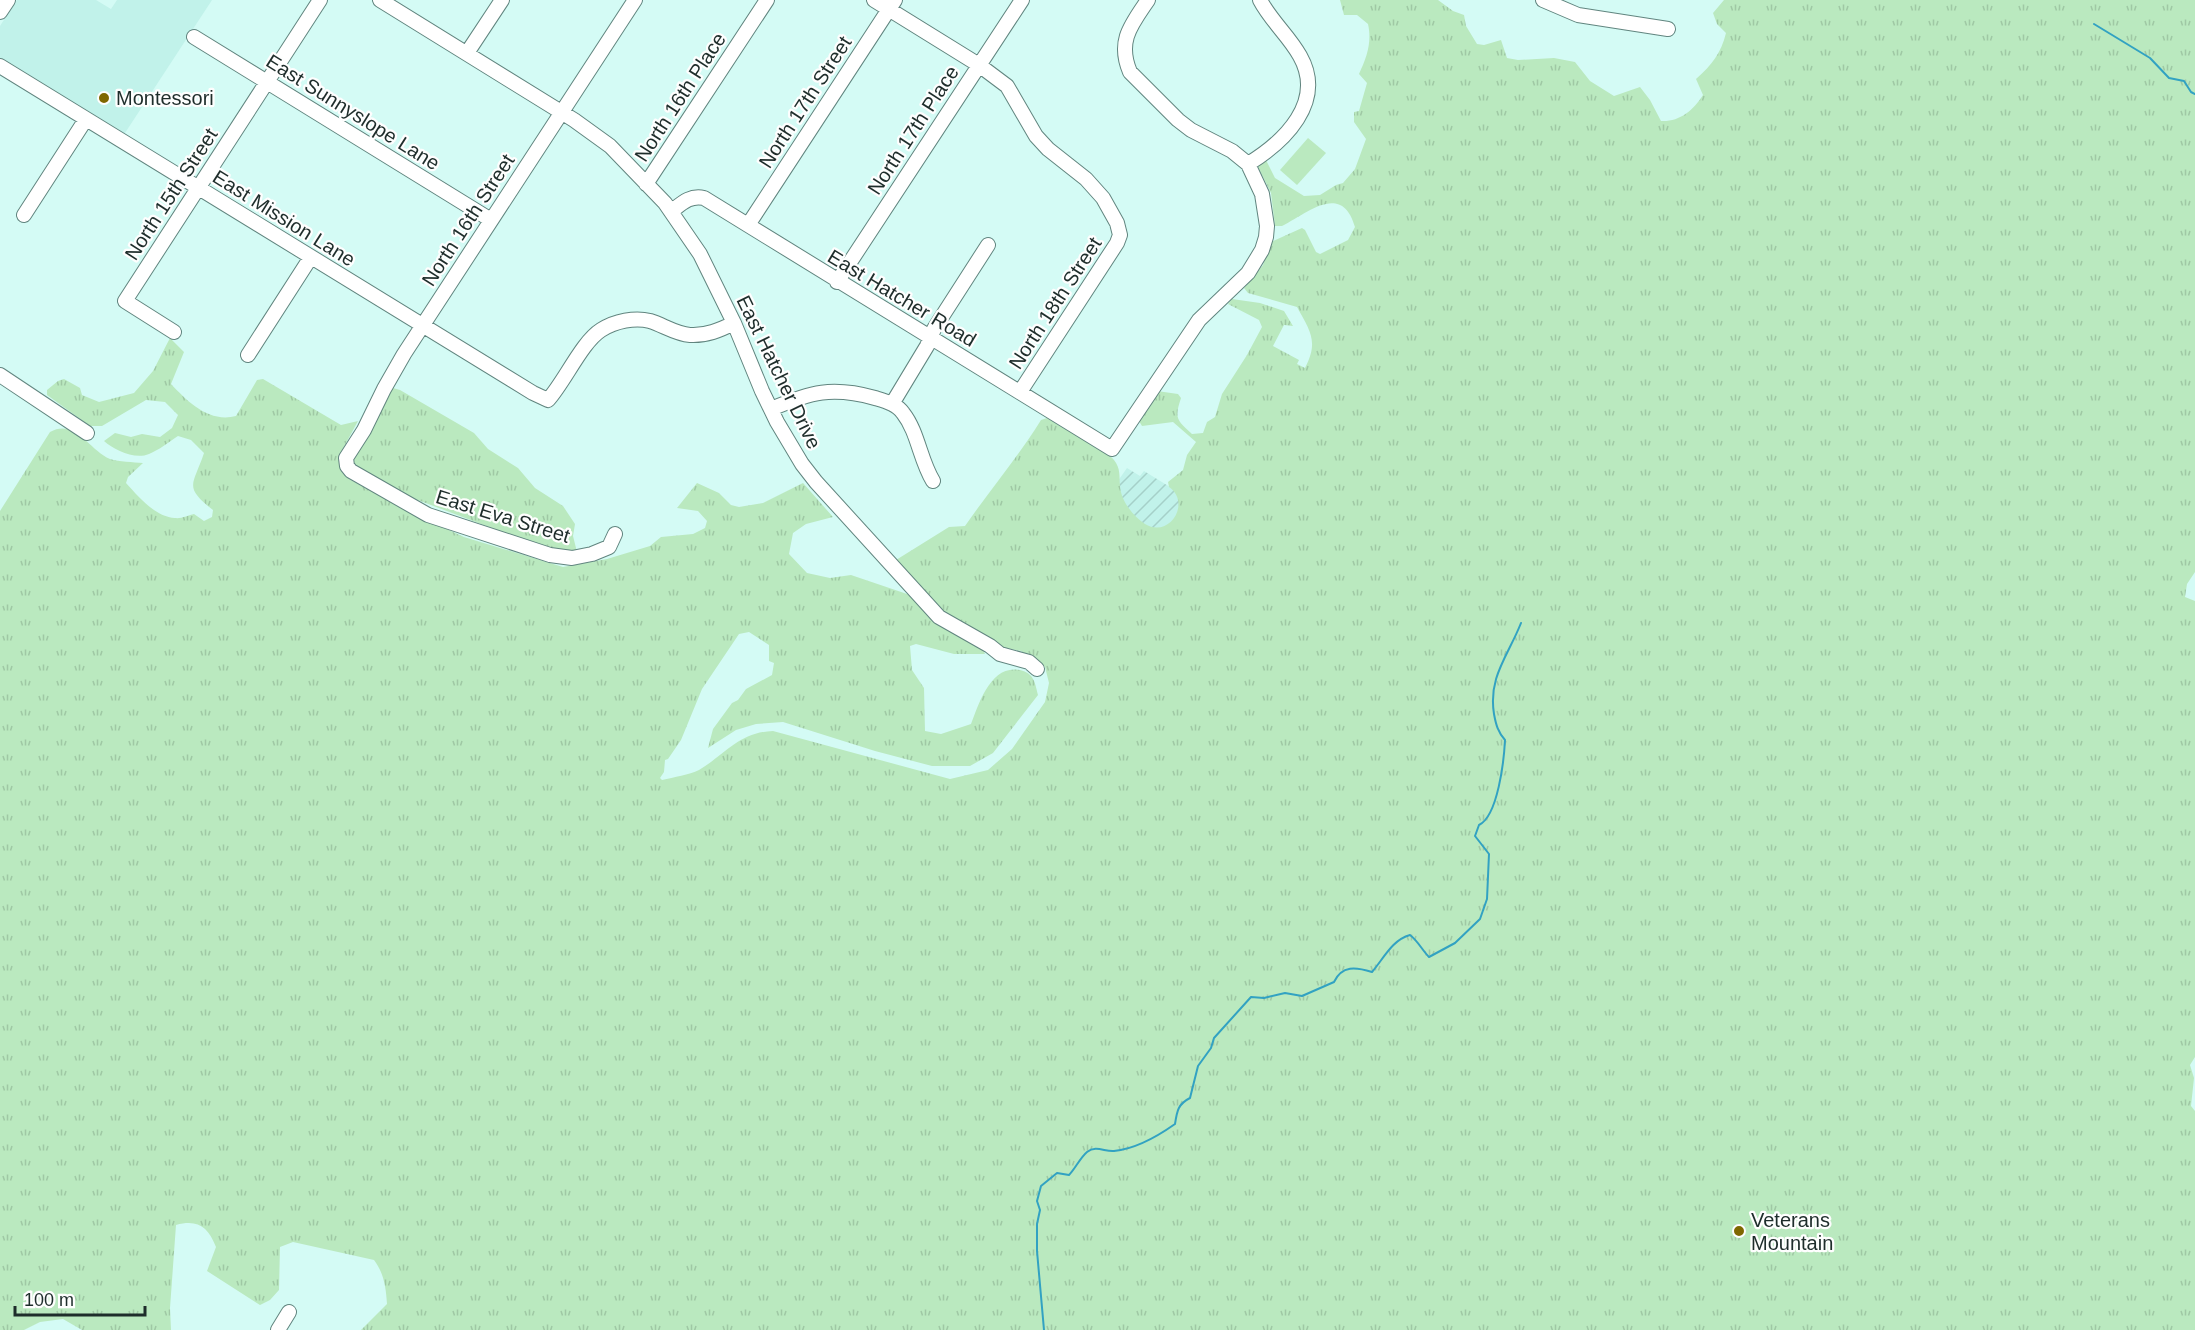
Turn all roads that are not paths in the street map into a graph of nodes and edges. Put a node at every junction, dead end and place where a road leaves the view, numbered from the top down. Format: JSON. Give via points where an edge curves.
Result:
{"nodes":[{"id":1,"x":8,"y":0,"type":"edge"},
{"id":2,"x":321,"y":0,"type":"edge"},
{"id":3,"x":380,"y":0,"type":"edge"},
{"id":4,"x":502,"y":0,"type":"edge"},
{"id":5,"x":635,"y":0,"type":"edge"},
{"id":6,"x":767,"y":0,"type":"edge"},
{"id":7,"x":874,"y":0,"type":"edge"},
{"id":8,"x":1022,"y":0,"type":"edge"},
{"id":9,"x":1148,"y":0,"type":"edge"},
{"id":10,"x":1260,"y":0,"type":"edge"},
{"id":11,"x":1543,"y":0,"type":"edge"},
{"id":12,"x":892,"y":4,"type":"edge"},
{"id":13,"x":0,"y":12,"type":"edge"},
{"id":14,"x":1668,"y":29,"type":"dead end"},
{"id":15,"x":194,"y":37,"type":"dead end"},
{"id":16,"x":467,"y":53,"type":"junction"},
{"id":17,"x":979,"y":65,"type":"junction"},
{"id":18,"x":0,"y":66,"type":"edge"},
{"id":19,"x":267,"y":82,"type":"junction"},
{"id":20,"x":562,"y":112,"type":"junction"},
{"id":21,"x":86,"y":119,"type":"junction"},
{"id":22,"x":1248,"y":164,"type":"junction"},
{"id":23,"x":645,"y":184,"type":"junction"},
{"id":24,"x":198,"y":188,"type":"junction"},
{"id":25,"x":672,"y":211,"type":"junction"},
{"id":26,"x":24,"y":215,"type":"dead end"},
{"id":27,"x":491,"y":219,"type":"junction"},
{"id":28,"x":748,"y":225,"type":"junction"},
{"id":29,"x":988,"y":245,"type":"dead end"},
{"id":30,"x":310,"y":257,"type":"junction"},
{"id":31,"x":837,"y":282,"type":"junction"},
{"id":32,"x":734,"y":323,"type":"junction"},
{"id":33,"x":422,"y":325,"type":"junction"},
{"id":34,"x":174,"y":332,"type":"dead end"},
{"id":35,"x":930,"y":338,"type":"junction"},
{"id":36,"x":248,"y":354,"type":"dead end"},
{"id":37,"x":0,"y":375,"type":"edge"},
{"id":38,"x":1020,"y":392,"type":"junction"},
{"id":39,"x":892,"y":404,"type":"junction"},
{"id":40,"x":771,"y":409,"type":"junction"},
{"id":41,"x":87,"y":433,"type":"dead end"},
{"id":42,"x":347,"y":466,"type":"joint"},
{"id":43,"x":933,"y":481,"type":"dead end"},
{"id":44,"x":615,"y":534,"type":"dead end"},
{"id":45,"x":1037,"y":669,"type":"dead end"},
{"id":46,"x":289,"y":1312,"type":"dead end"},
{"id":47,"x":278,"y":1330,"type":"edge"}],
"edges":[{"from":1,"to":13,"type":"street"},
{"from":2,"to":19,"type":"street","name":"North 15th Street"},
{"from":3,"to":16,"type":"street"},
{"from":4,"to":16,"type":"street"},
{"from":5,"to":20,"type":"street","name":"North 16th Street"},
{"from":6,"to":23,"type":"street","name":"North 16th Place"},
{"from":7,"to":12,"type":"street"},
{"from":8,"to":17,"type":"street","name":"North 17th Place"},
{"from":9,"to":22,"type":"street","via":[[1124,43],[1130,72],[1178,120]]},
{"from":10,"to":22,"type":"street","via":[[1303,62],[1307,98],[1300,116],[1284,137]]},
{"from":11,"to":14,"type":"street","via":[[1578,15]]},
{"from":12,"to":17,"type":"street"},
{"from":12,"to":28,"type":"street","name":"North 17th Street"},
{"from":15,"to":19,"type":"street","name":"East Sunnyslope Lane"},
{"from":16,"to":20,"type":"street"},
{"from":17,"to":31,"type":"street","name":"North 17th Place"},
{"from":17,"to":38,"type":"street","name":"North 18th Street","via":[[1007,86],[1048,149],[1100,195],[1120,235]]},
{"from":18,"to":21,"type":"street","name":"East Mission Lane"},
{"from":19,"to":24,"type":"street","name":"North 15th Street"},
{"from":19,"to":27,"type":"street","name":"East Sunnyslope Lane"},
{"from":20,"to":23,"type":"street","name":"East Hatcher Drive","via":[[610,147]]},
{"from":20,"to":27,"type":"street","name":"North 16th Street"},
{"from":21,"to":24,"type":"street","name":"East Mission Lane"},
{"from":21,"to":26,"type":"street"},
{"from":22,"to":38,"type":"street","name":"East Hatcher Road","via":[[1266,211],[1266,237],[1257,260],[1198,320],[1112,449]]},
{"from":23,"to":25,"type":"street","name":"East Hatcher Drive"},
{"from":24,"to":30,"type":"street","name":"East Mission Lane"},
{"from":24,"to":34,"type":"street","name":"North 15th Street","via":[[125,301]]},
{"from":25,"to":28,"type":"street","name":"East Hatcher Road","via":[[695,196]]},
{"from":25,"to":32,"type":"street","name":"East Hatcher Drive"},
{"from":27,"to":33,"type":"street","name":"North 16th Street"},
{"from":28,"to":31,"type":"street","name":"East Hatcher Road"},
{"from":29,"to":35,"type":"street"},
{"from":30,"to":33,"type":"street","name":"East Mission Lane"},
{"from":30,"to":36,"type":"street"},
{"from":31,"to":35,"type":"street","name":"East Hatcher Road"},
{"from":32,"to":33,"type":"street","name":"East Mission Lane","via":[[706,334],[688,335],[648,320],[611,325],[590,341],[548,400]]},
{"from":32,"to":40,"type":"street","name":"East Hatcher Drive"},
{"from":33,"to":42,"type":"street","name":"North 16th Street","via":[[346,458]]},
{"from":35,"to":38,"type":"street","name":"East Hatcher Road"},
{"from":35,"to":39,"type":"street"},
{"from":37,"to":41,"type":"street"},
{"from":39,"to":40,"type":"street","via":[[864,395],[828,391]]},
{"from":39,"to":43,"type":"street","via":[[909,422]]},
{"from":40,"to":45,"type":"street","name":"East Hatcher Drive","via":[[816,482],[939,617],[1000,654],[1029,662]]},
{"from":42,"to":44,"type":"street","name":"East Eva Street","via":[[428,515],[550,555],[572,558],[592,554],[609,547]]},
{"from":46,"to":47,"type":"street"}]}
